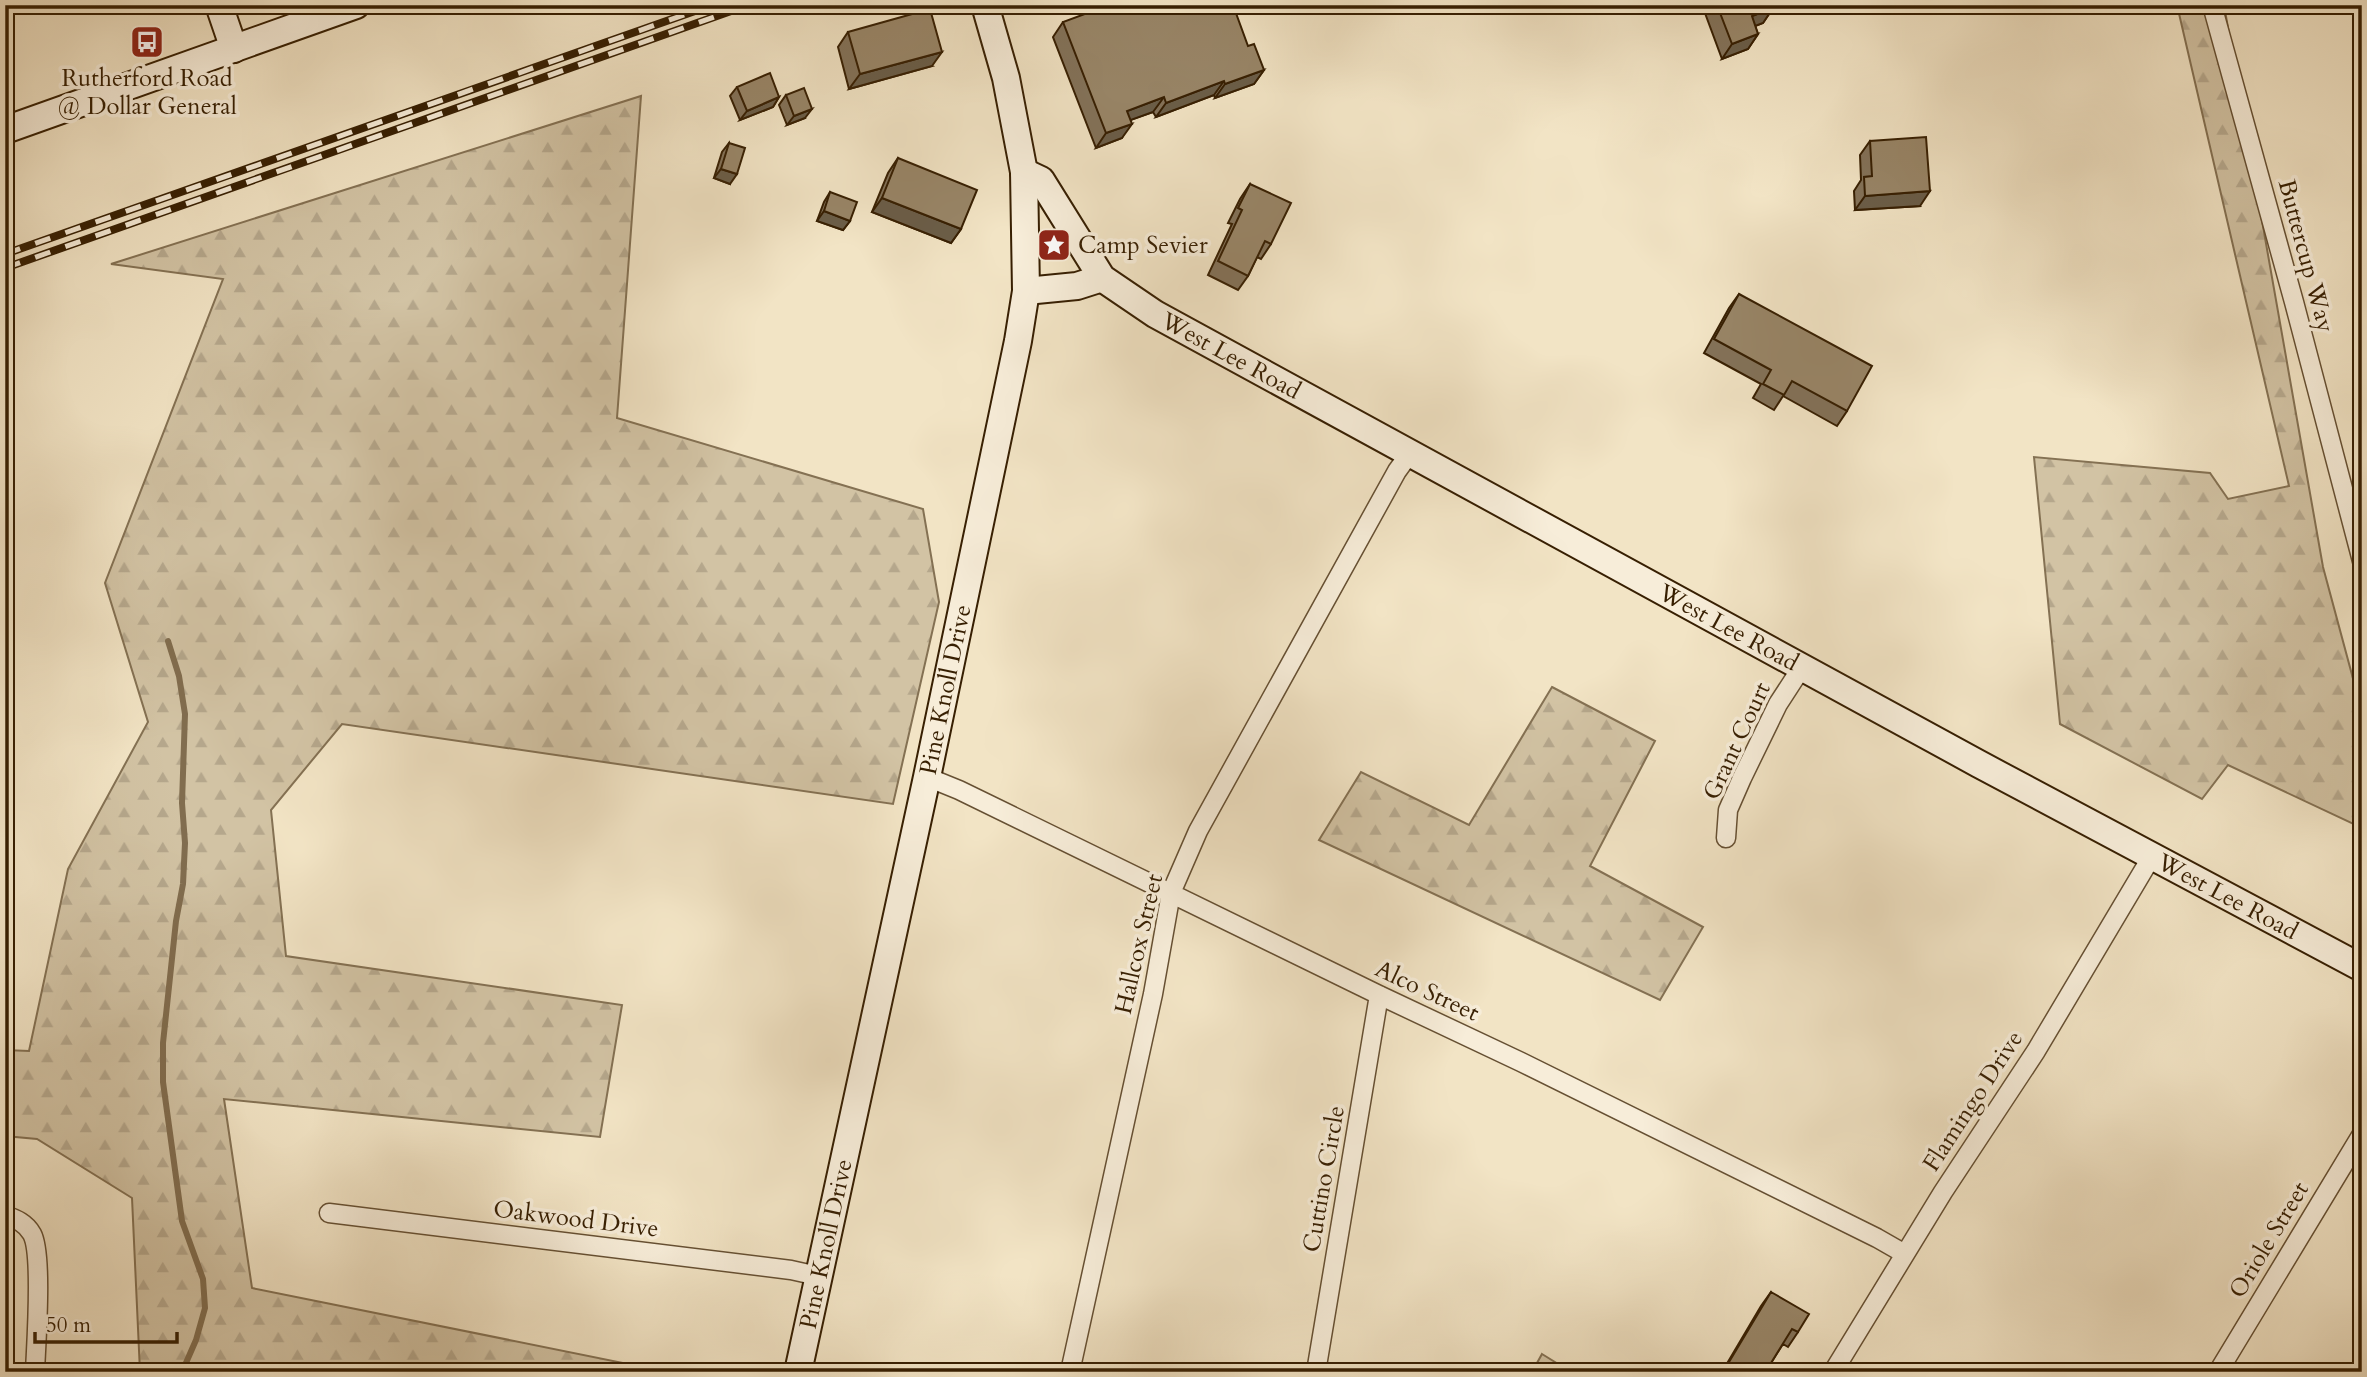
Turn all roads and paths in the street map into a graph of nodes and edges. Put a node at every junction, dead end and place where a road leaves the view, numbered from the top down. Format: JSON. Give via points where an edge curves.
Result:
{"nodes":[{"id":1,"x":219,"y":5,"type":"edge"},
{"id":2,"x":356,"y":5,"type":"edge"},
{"id":3,"x":985,"y":5,"type":"edge"},
{"id":4,"x":2212,"y":5,"type":"edge"},
{"id":5,"x":234,"y":49,"type":"junction"},
{"id":6,"x":5,"y":130,"type":"edge"},
{"id":7,"x":1024,"y":172,"type":"junction"},
{"id":8,"x":1102,"y":278,"type":"junction"},
{"id":9,"x":1026,"y":291,"type":"junction"},
{"id":10,"x":1410,"y":453,"type":"junction"},
{"id":11,"x":2362,"y":561,"type":"edge"},
{"id":12,"x":1802,"y":667,"type":"junction"},
{"id":13,"x":927,"y":777,"type":"junction"},
{"id":14,"x":1726,"y":838,"type":"dead end"},
{"id":15,"x":2152,"y":856,"type":"junction"},
{"id":16,"x":1171,"y":893,"type":"junction"},
{"id":17,"x":2362,"y":968,"type":"edge"},
{"id":18,"x":1379,"y":995,"type":"junction"},
{"id":19,"x":2362,"y":1134,"type":"edge"},
{"id":20,"x":329,"y":1213,"type":"dead end"},
{"id":21,"x":5,"y":1215,"type":"edge"},
{"id":22,"x":1905,"y":1254,"type":"junction"},
{"id":23,"x":818,"y":1276,"type":"junction"},
{"id":24,"x":35,"y":1372,"type":"edge"},
{"id":25,"x":798,"y":1372,"type":"edge"},
{"id":26,"x":1070,"y":1372,"type":"edge"},
{"id":27,"x":1316,"y":1372,"type":"edge"},
{"id":28,"x":1833,"y":1372,"type":"edge"},
{"id":29,"x":2218,"y":1372,"type":"edge"}],
"edges":[{"from":1,"to":5,"type":"street"},
{"from":2,"to":5,"type":"street"},
{"from":3,"to":7,"type":"street","name":"Pine Knoll Drive","via":[[1006,78]]},
{"from":4,"to":11,"type":"street","name":"Buttercup Way"},
{"from":5,"to":6,"type":"street"},
{"from":7,"to":8,"type":"street","name":"West Lee Road","via":[[1041,180]]},
{"from":7,"to":9,"type":"street","name":"Pine Knoll Drive"},
{"from":8,"to":9,"type":"street","via":[[1077,286]]},
{"from":8,"to":10,"type":"street","name":"West Lee Road","via":[[1155,314]]},
{"from":9,"to":13,"type":"street","name":"Pine Knoll Drive"},
{"from":10,"to":12,"type":"street","name":"West Lee Road"},
{"from":10,"to":16,"type":"street","name":"Hallcox Street","via":[[1198,831]]},
{"from":12,"to":14,"type":"street","name":"Grant Court","via":[[1778,704],[1742,778],[1728,810]]},
{"from":12,"to":15,"type":"street","name":"West Lee Road"},
{"from":13,"to":16,"type":"street","name":"Alco Street"},
{"from":13,"to":23,"type":"street","name":"Pine Knoll Drive"},
{"from":15,"to":17,"type":"street","name":"West Lee Road"},
{"from":15,"to":22,"type":"street","name":"Flamingo Drive","via":[[2036,1051]]},
{"from":16,"to":18,"type":"street","name":"Alco Street"},
{"from":16,"to":26,"type":"street","name":"Hallcox Street"},
{"from":18,"to":22,"type":"street","name":"Alco Street"},
{"from":18,"to":27,"type":"street","name":"Cuttino Circle"},
{"from":19,"to":29,"type":"street","name":"Oriole Street"},
{"from":20,"to":23,"type":"street","name":"Oakwood Drive"},
{"from":21,"to":24,"type":"street","via":[[30,1231],[36,1248]]},
{"from":22,"to":28,"type":"street","name":"Flamingo Drive"},
{"from":23,"to":25,"type":"street","name":"Pine Knoll Drive"}]}
